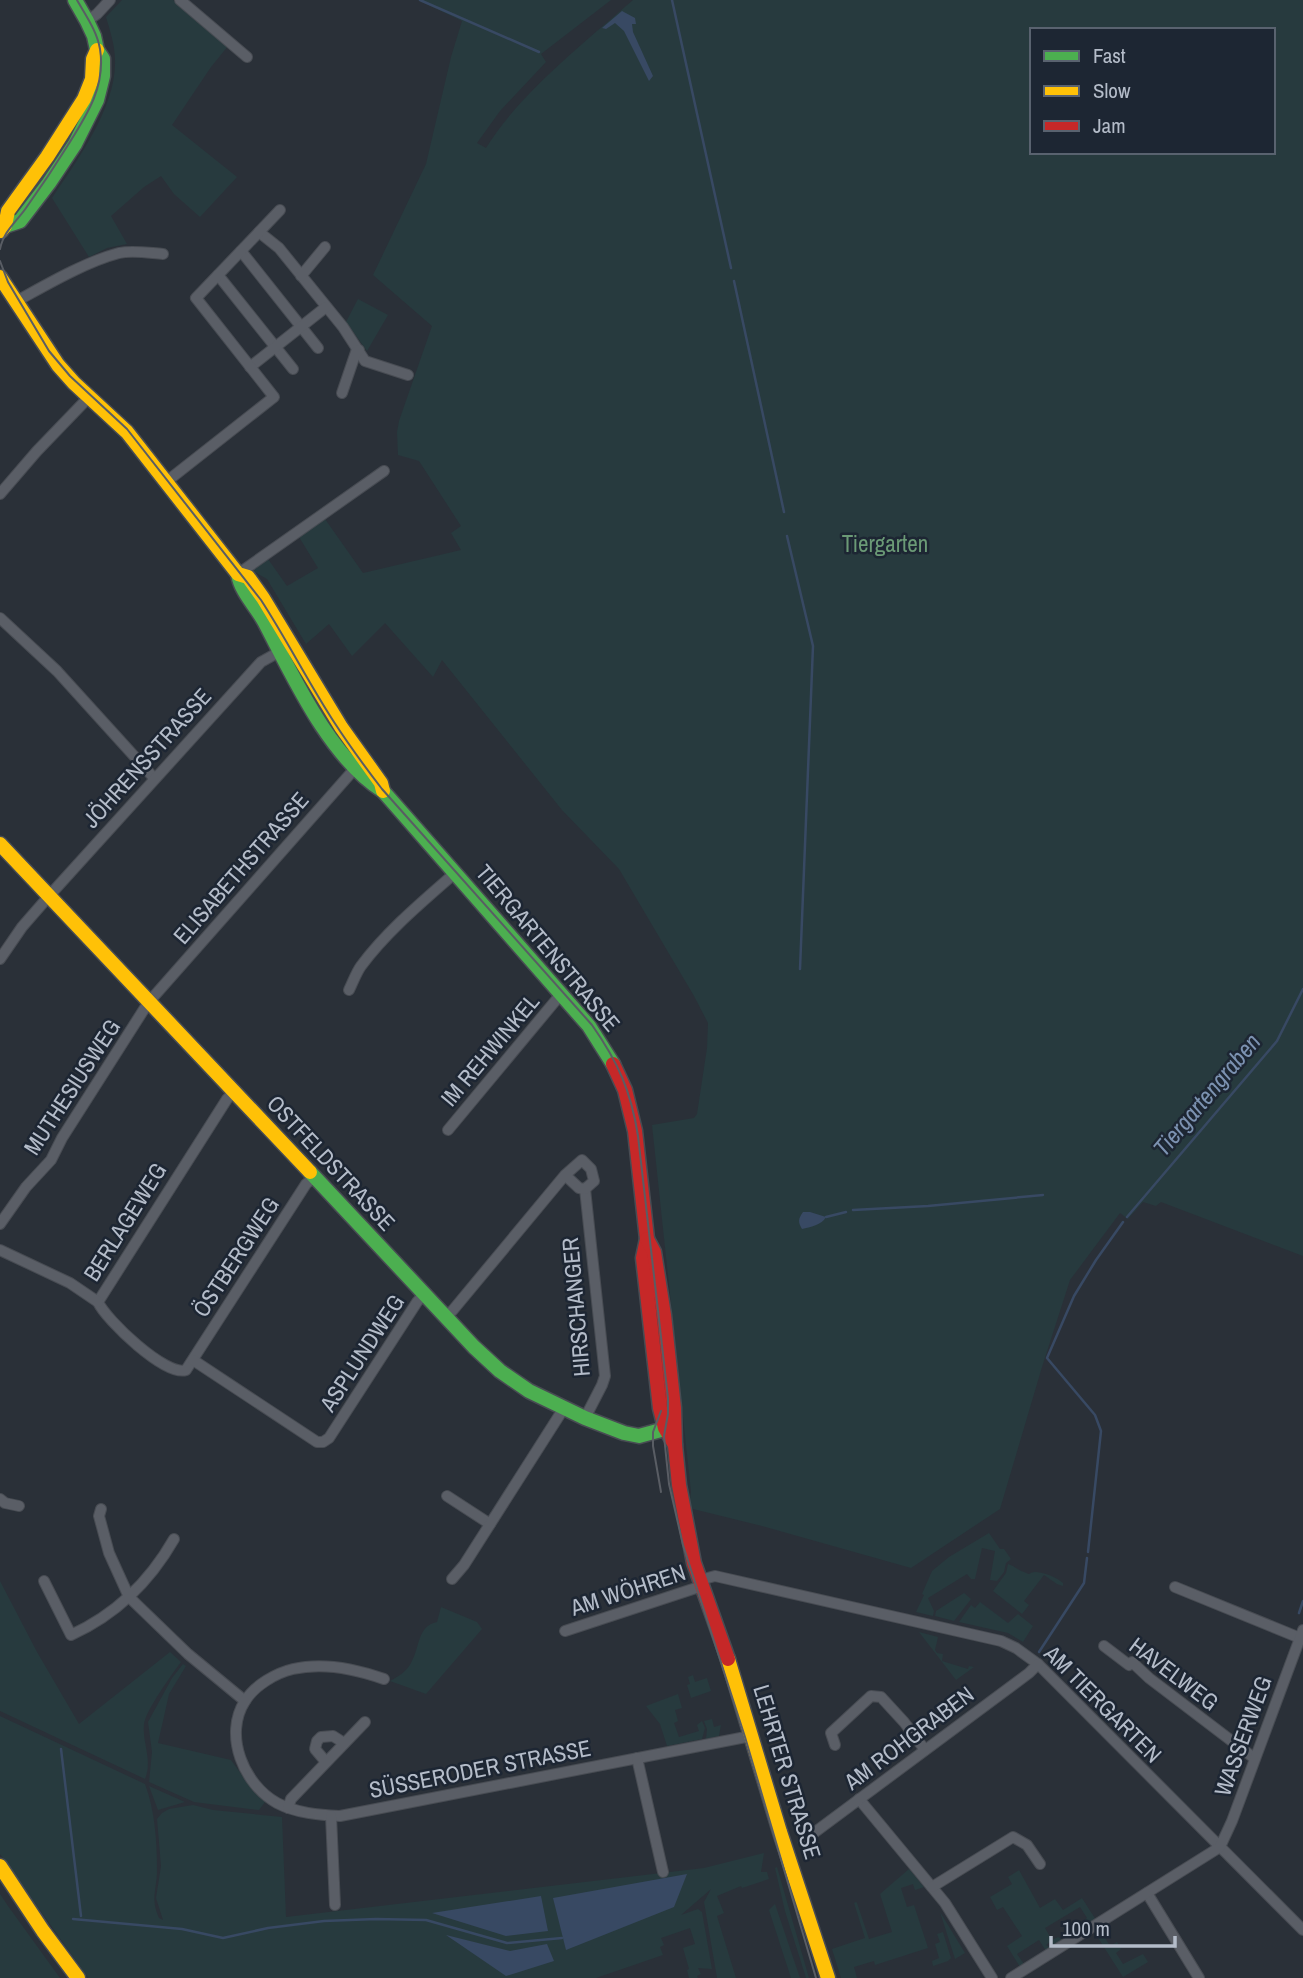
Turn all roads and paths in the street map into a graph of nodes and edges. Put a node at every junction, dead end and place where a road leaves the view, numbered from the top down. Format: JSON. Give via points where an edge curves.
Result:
{"nodes":[{"id":1,"x":75,"y":0,"type":"edge"},
{"id":2,"x":110,"y":0,"type":"edge"},
{"id":3,"x":180,"y":0,"type":"edge"},
{"id":4,"x":87,"y":21,"type":"junction"},
{"id":5,"x":97,"y":50,"type":"junction"},
{"id":6,"x":247,"y":57,"type":"dead end"},
{"id":7,"x":280,"y":210,"type":"dead end"},
{"id":8,"x":3,"y":219,"type":"edge"},
{"id":9,"x":259,"y":232,"type":"junction"},
{"id":10,"x":325,"y":247,"type":"dead end"},
{"id":11,"x":241,"y":251,"type":"junction"},
{"id":12,"x":163,"y":254,"type":"dead end"},
{"id":13,"x":218,"y":275,"type":"junction"},
{"id":14,"x":301,"y":276,"type":"junction"},
{"id":15,"x":0,"y":277,"type":"edge"},
{"id":16,"x":15,"y":302,"type":"junction"},
{"id":17,"x":326,"y":307,"type":"junction"},
{"id":18,"x":302,"y":327,"type":"junction"},
{"id":19,"x":276,"y":347,"type":"junction"},
{"id":20,"x":318,"y":348,"type":"dead end"},
{"id":21,"x":359,"y":350,"type":"junction"},
{"id":22,"x":250,"y":368,"type":"junction"},
{"id":23,"x":293,"y":369,"type":"dead end"},
{"id":24,"x":408,"y":375,"type":"dead end"},
{"id":25,"x":342,"y":393,"type":"dead end"},
{"id":26,"x":89,"y":397,"type":"junction"},
{"id":27,"x":383,"y":471,"type":"dead end"},
{"id":28,"x":166,"y":482,"type":"junction"},
{"id":29,"x":0,"y":494,"type":"edge"},
{"id":30,"x":238,"y":574,"type":"junction"},
{"id":31,"x":0,"y":618,"type":"edge"},
{"id":32,"x":279,"y":652,"type":"junction"},
{"id":33,"x":359,"y":764,"type":"junction"},
{"id":34,"x":154,"y":778,"type":"junction"},
{"id":35,"x":0,"y":844,"type":"edge"},
{"id":36,"x":455,"y":873,"type":"junction"},
{"id":37,"x":49,"y":896,"type":"junction"},
{"id":38,"x":0,"y":959,"type":"edge"},
{"id":39,"x":348,"y":990,"type":"dead end"},
{"id":40,"x":561,"y":994,"type":"junction"},
{"id":41,"x":149,"y":1003,"type":"junction"},
{"id":42,"x":234,"y":1092,"type":"junction"},
{"id":43,"x":448,"y":1130,"type":"dead end"},
{"id":44,"x":565,"y":1175,"type":"junction"},
{"id":45,"x":313,"y":1178,"type":"junction"},
{"id":46,"x":585,"y":1189,"type":"junction"},
{"id":47,"x":0,"y":1224,"type":"edge"},
{"id":48,"x":0,"y":1250,"type":"edge"},
{"id":49,"x":424,"y":1294,"type":"junction"},
{"id":50,"x":97,"y":1302,"type":"junction"},
{"id":51,"x":446,"y":1317,"type":"junction"},
{"id":52,"x":193,"y":1360,"type":"junction"},
{"id":53,"x":564,"y":1408,"type":"junction"},
{"id":54,"x":585,"y":1418,"type":"junction"},
{"id":55,"x":670,"y":1428,"type":"junction"},
{"id":56,"x":447,"y":1496,"type":"dead end"},
{"id":57,"x":0,"y":1499,"type":"edge"},
{"id":58,"x":19,"y":1506,"type":"dead end"},
{"id":59,"x":102,"y":1509,"type":"dead end"},
{"id":60,"x":490,"y":1524,"type":"junction"},
{"id":61,"x":174,"y":1539,"type":"dead end"},
{"id":62,"x":452,"y":1579,"type":"dead end"},
{"id":63,"x":44,"y":1581,"type":"dead end"},
{"id":64,"x":701,"y":1583,"type":"junction"},
{"id":65,"x":1175,"y":1587,"type":"dead end"},
{"id":66,"x":129,"y":1597,"type":"junction"},
{"id":67,"x":565,"y":1631,"type":"dead end"},
{"id":68,"x":1301,"y":1634,"type":"edge"},
{"id":69,"x":1104,"y":1646,"type":"dead end"},
{"id":70,"x":1038,"y":1664,"type":"junction"},
{"id":71,"x":384,"y":1679,"type":"dead end"},
{"id":72,"x":245,"y":1701,"type":"junction"},
{"id":73,"x":365,"y":1723,"type":"dead end"},
{"id":74,"x":751,"y":1736,"type":"junction"},
{"id":75,"x":344,"y":1743,"type":"junction"},
{"id":76,"x":835,"y":1745,"type":"dead end"},
{"id":77,"x":925,"y":1750,"type":"junction"},
{"id":78,"x":636,"y":1758,"type":"junction"},
{"id":79,"x":1254,"y":1758,"type":"junction"},
{"id":80,"x":326,"y":1762,"type":"junction"},
{"id":81,"x":859,"y":1799,"type":"junction"},
{"id":82,"x":288,"y":1808,"type":"junction"},
{"id":83,"x":331,"y":1816,"type":"junction"},
{"id":84,"x":803,"y":1841,"type":"dead end"},
{"id":85,"x":1220,"y":1847,"type":"junction"},
{"id":86,"x":1040,"y":1864,"type":"dead end"},
{"id":87,"x":0,"y":1866,"type":"edge"},
{"id":88,"x":663,"y":1872,"type":"dead end"},
{"id":89,"x":0,"y":1884,"type":"edge"},
{"id":90,"x":932,"y":1888,"type":"junction"},
{"id":91,"x":1147,"y":1894,"type":"junction"},
{"id":92,"x":335,"y":1905,"type":"dead end"},
{"id":93,"x":1303,"y":1930,"type":"edge"},
{"id":94,"x":67,"y":1978,"type":"edge"},
{"id":95,"x":78,"y":1978,"type":"edge"},
{"id":96,"x":828,"y":1978,"type":"edge"},
{"id":97,"x":992,"y":1978,"type":"edge"},
{"id":98,"x":1011,"y":1978,"type":"edge"},
{"id":99,"x":1199,"y":1978,"type":"edge"}],
"edges":[{"from":1,"to":4,"type":"main road"},
{"from":2,"to":4,"type":"street"},
{"from":3,"to":6,"type":"street"},
{"from":4,"to":5,"type":"main road"},
{"from":5,"to":8,"type":"main road","via":[[82,104]]},
{"from":5,"to":8,"type":"main road","via":[[103,59],[101,88],[75,144],[20,221]]},
{"from":7,"to":9,"type":"street"},
{"from":9,"to":11,"type":"street"},
{"from":9,"to":14,"type":"street"},
{"from":10,"to":14,"type":"street"},
{"from":11,"to":13,"type":"street"},
{"from":11,"to":18,"type":"street"},
{"from":12,"to":16,"type":"street","via":[[118,254]]},
{"from":13,"to":19,"type":"street"},
{"from":13,"to":22,"type":"street","via":[[196,298]]},
{"from":14,"to":17,"type":"street"},
{"from":15,"to":16,"type":"main road","name":"TIERGARTENSTRASSE"},
{"from":16,"to":26,"type":"main road","name":"TIERGARTENSTRASSE","via":[[58,365]]},
{"from":17,"to":18,"type":"street"},
{"from":17,"to":21,"type":"street"},
{"from":18,"to":19,"type":"street"},
{"from":18,"to":20,"type":"street"},
{"from":19,"to":22,"type":"street"},
{"from":19,"to":23,"type":"street"},
{"from":21,"to":24,"type":"street","via":[[365,361]]},
{"from":21,"to":25,"type":"street"},
{"from":22,"to":28,"type":"street","via":[[274,397]]},
{"from":26,"to":28,"type":"main road","name":"TIERGARTENSTRASSE","via":[[127,432]]},
{"from":26,"to":29,"type":"street"},
{"from":27,"to":30,"type":"street"},
{"from":28,"to":30,"type":"main road","name":"TIERGARTENSTRASSE"},
{"from":30,"to":32,"type":"main road","name":"TIERGARTENSTRASSE","via":[[238,584]]},
{"from":30,"to":33,"type":"main road","name":"TIERGARTENSTRASSE","via":[[248,578],[263,598]]},
{"from":31,"to":34,"type":"street","via":[[57,671]]},
{"from":32,"to":33,"type":"main road","name":"TIERGARTENSTRASSE","via":[[344,757]]},
{"from":32,"to":34,"type":"street","name":"JÖHRENSSTRASSE","via":[[261,662]]},
{"from":33,"to":36,"type":"main road","name":"TIERGARTENSTRASSE","via":[[374,788],[383,792]]},
{"from":33,"to":41,"type":"street","name":"ELISABETHSTRASSE"},
{"from":34,"to":37,"type":"street","name":"JÖHRENSSTRASSE"},
{"from":35,"to":37,"type":"main road","name":"OSTFELDSTRASSE"},
{"from":36,"to":39,"type":"street","via":[[384,940],[360,967]]},
{"from":36,"to":40,"type":"main road","name":"TIERGARTENSTRASSE"},
{"from":37,"to":38,"type":"street","name":"JÖHRENSSTRASSE"},
{"from":37,"to":41,"type":"main road","name":"OSTFELDSTRASSE"},
{"from":40,"to":43,"type":"street","name":"IM REHWINKEL"},
{"from":40,"to":55,"type":"main road","name":"TIERGARTENSTRASSE","via":[[602,1044],[625,1090],[635,1131],[647,1239],[643,1258],[659,1401]]},
{"from":41,"to":42,"type":"main road","name":"OSTFELDSTRASSE"},
{"from":41,"to":47,"type":"street","name":"MUTHESIUSWEG","via":[[51,1160]]},
{"from":42,"to":45,"type":"main road","name":"OSTFELDSTRASSE"},
{"from":42,"to":50,"type":"street","name":"BERLAGEWEG"},
{"from":44,"to":46,"type":"street"},
{"from":44,"to":46,"type":"street","name":"HIRSCHANGER","via":[[582,1160],[592,1169],[594,1181]]},
{"from":44,"to":51,"type":"street","name":"HIRSCHANGER"},
{"from":45,"to":49,"type":"main road","name":"OSTFELDSTRASSE"},
{"from":45,"to":52,"type":"street","name":"ÖSTBERGWEG"},
{"from":46,"to":54,"type":"street","name":"HIRSCHANGER","via":[[605,1376]]},
{"from":48,"to":50,"type":"street","via":[[70,1283]]},
{"from":49,"to":51,"type":"main road","name":"OSTFELDSTRASSE"},
{"from":49,"to":52,"type":"street","name":"ASPLUNDWEG","via":[[323,1442]]},
{"from":50,"to":52,"type":"street","name":"BERLAGEWEG","via":[[124,1334],[174,1370],[186,1370]]},
{"from":51,"to":53,"type":"main road","name":"OSTFELDSTRASSE","via":[[500,1371]]},
{"from":53,"to":54,"type":"main road","name":"OSTFELDSTRASSE"},
{"from":53,"to":60,"type":"street"},
{"from":54,"to":55,"type":"main road","name":"OSTFELDSTRASSE","via":[[639,1436]]},
{"from":55,"to":64,"type":"main road","name":"TIERGARTENSTRASSE"},
{"from":56,"to":60,"type":"street"},
{"from":57,"to":58,"type":"street"},
{"from":59,"to":66,"type":"street","via":[[99,1516],[108,1553]]},
{"from":60,"to":62,"type":"street"},
{"from":61,"to":66,"type":"street"},
{"from":63,"to":66,"type":"street","via":[[66,1637],[98,1621]]},
{"from":64,"to":67,"type":"street","name":"AM WÖHREN"},
{"from":64,"to":70,"type":"street","name":"AM TIERGARTEN","via":[[715,1576],[1001,1641]]},
{"from":64,"to":74,"type":"main road","name":"LEHRTER STRASSE"},
{"from":65,"to":68,"type":"street"},
{"from":66,"to":72,"type":"street"},
{"from":68,"to":79,"type":"street","name":"WASSERWEG"},
{"from":69,"to":79,"type":"street","name":"HAVELWEG","via":[[1129,1665],[1132,1662]]},
{"from":70,"to":77,"type":"street","name":"AM ROHGRABEN"},
{"from":70,"to":85,"type":"street","name":"AM TIERGARTEN"},
{"from":71,"to":72,"type":"street","via":[[337,1668],[305,1667],[278,1674]]},
{"from":72,"to":82,"type":"street","via":[[236,1732],[240,1759],[265,1795]]},
{"from":73,"to":75,"type":"street"},
{"from":74,"to":78,"type":"street","name":"SÜSSERODER STRASSE"},
{"from":74,"to":96,"type":"main road","name":"LEHRTER STRASSE"},
{"from":75,"to":80,"type":"street"},
{"from":75,"to":80,"type":"street","via":[[327,1735],[317,1741],[315,1749]]},
{"from":76,"to":77,"type":"street","via":[[831,1733],[871,1696],[881,1697]]},
{"from":77,"to":81,"type":"street","name":"AM ROHGRABEN"},
{"from":78,"to":83,"type":"street","name":"SÜSSERODER STRASSE"},
{"from":78,"to":88,"type":"street"},
{"from":79,"to":85,"type":"street","name":"WASSERWEG"},
{"from":80,"to":82,"type":"street","via":[[290,1799]]},
{"from":81,"to":84,"type":"street","name":"AM ROHGRABEN"},
{"from":81,"to":90,"type":"street"},
{"from":82,"to":83,"type":"street","name":"SÜSSERODER STRASSE"},
{"from":83,"to":92,"type":"street"},
{"from":85,"to":91,"type":"street"},
{"from":85,"to":93,"type":"street","name":"AM TIERGARTEN"},
{"from":86,"to":90,"type":"street","via":[[1027,1845],[1013,1837]]},
{"from":87,"to":95,"type":"main road"},
{"from":89,"to":94,"type":"main road"},
{"from":90,"to":97,"type":"street"},
{"from":91,"to":98,"type":"street"},
{"from":91,"to":99,"type":"street"}]}
